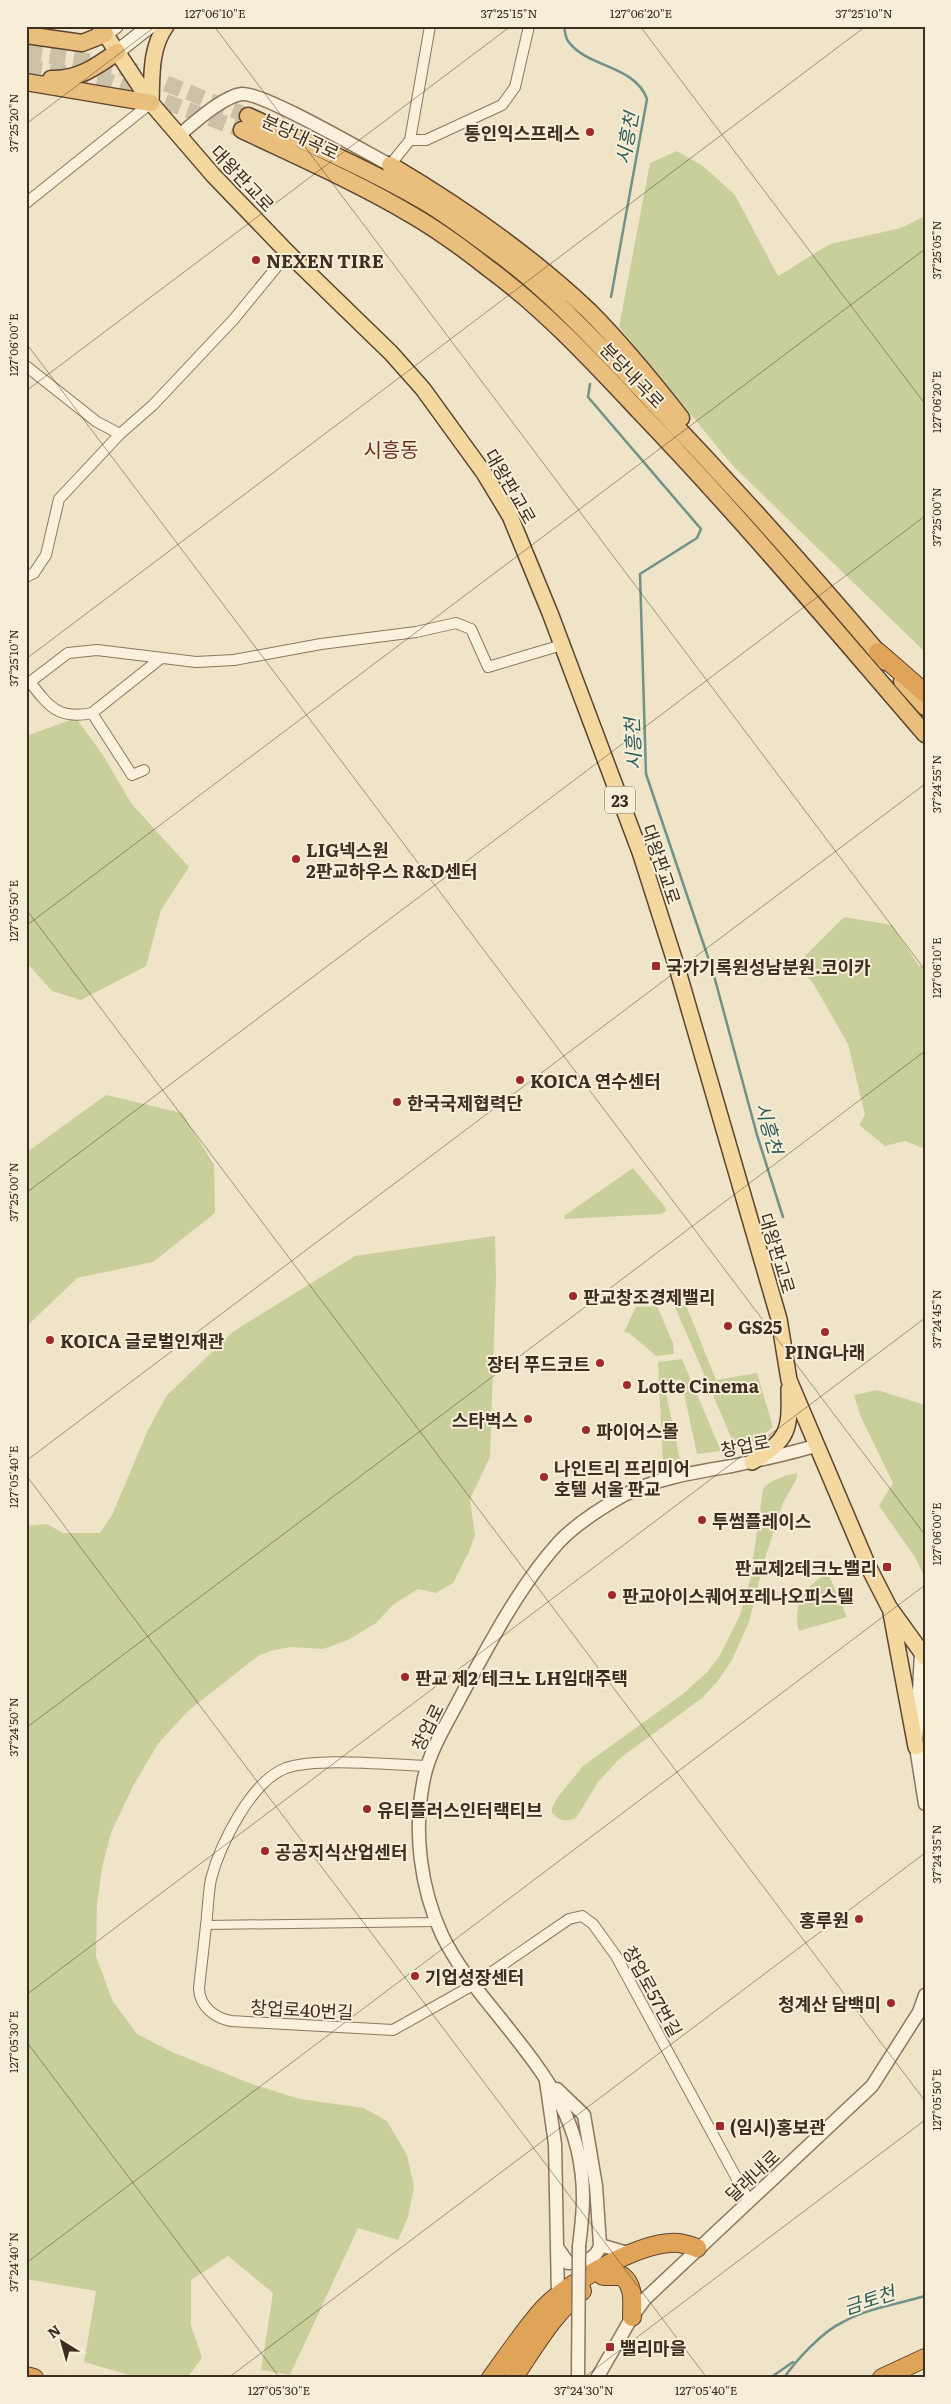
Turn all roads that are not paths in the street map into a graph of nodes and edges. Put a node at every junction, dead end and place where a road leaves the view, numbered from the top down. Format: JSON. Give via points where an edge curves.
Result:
{"nodes":[{"id":1,"x":33,"y":26,"type":"edge"},
{"id":2,"x":150,"y":26,"type":"edge"},
{"id":3,"x":166,"y":26,"type":"edge"},
{"id":4,"x":430,"y":26,"type":"edge"},
{"id":5,"x":529,"y":26,"type":"edge"},
{"id":6,"x":107,"y":29,"type":"edge"},
{"id":7,"x":26,"y":30,"type":"edge"},
{"id":8,"x":26,"y":35,"type":"edge"},
{"id":9,"x":117,"y":52,"type":"junction"},
{"id":10,"x":26,"y":80,"type":"edge"},
{"id":11,"x":150,"y":103,"type":"junction"},
{"id":12,"x":178,"y":136,"type":"junction"},
{"id":13,"x":410,"y":140,"type":"junction"},
{"id":14,"x":390,"y":165,"type":"junction"},
{"id":15,"x":26,"y":203,"type":"edge"},
{"id":16,"x":288,"y":253,"type":"junction"},
{"id":17,"x":26,"y":366,"type":"edge"},
{"id":18,"x":120,"y":434,"type":"junction"},
{"id":19,"x":698,"y":450,"type":"junction"},
{"id":20,"x":26,"y":577,"type":"edge"},
{"id":21,"x":562,"y":645,"type":"junction"},
{"id":22,"x":878,"y":652,"type":"junction"},
{"id":23,"x":160,"y":659,"type":"junction"},
{"id":24,"x":925,"y":693,"type":"edge"},
{"id":25,"x":925,"y":707,"type":"edge"},
{"id":26,"x":92,"y":713,"type":"junction"},
{"id":27,"x":925,"y":734,"type":"edge"},
{"id":28,"x":144,"y":770,"type":"dead end"},
{"id":29,"x":789,"y":1380,"type":"junction"},
{"id":30,"x":816,"y":1446,"type":"junction"},
{"id":31,"x":752,"y":1462,"type":"junction"},
{"id":32,"x":889,"y":1607,"type":"junction"},
{"id":33,"x":923,"y":1655,"type":"edge"},
{"id":34,"x":925,"y":1727,"type":"edge"},
{"id":35,"x":916,"y":1747,"type":"junction"},
{"id":36,"x":427,"y":1766,"type":"junction"},
{"id":37,"x":925,"y":1804,"type":"edge"},
{"id":38,"x":437,"y":1922,"type":"junction"},
{"id":39,"x":206,"y":1925,"type":"junction"},
{"id":40,"x":473,"y":1985,"type":"junction"},
{"id":41,"x":925,"y":1995,"type":"edge"},
{"id":42,"x":545,"y":2076,"type":"junction"},
{"id":43,"x":749,"y":2201,"type":"junction"},
{"id":44,"x":600,"y":2245,"type":"junction"},
{"id":45,"x":557,"y":2247,"type":"junction"},
{"id":46,"x":652,"y":2247,"type":"junction"},
{"id":47,"x":697,"y":2248,"type":"junction"},
{"id":48,"x":603,"y":2276,"type":"junction"},
{"id":49,"x":558,"y":2296,"type":"junction"},
{"id":50,"x":632,"y":2317,"type":"junction"},
{"id":51,"x":925,"y":2358,"type":"edge"},
{"id":52,"x":26,"y":2376,"type":"edge"},
{"id":53,"x":492,"y":2376,"type":"edge"},
{"id":54,"x":34,"y":2378,"type":"edge"},
{"id":55,"x":513,"y":2378,"type":"edge"},
{"id":56,"x":578,"y":2378,"type":"edge"},
{"id":57,"x":597,"y":2378,"type":"edge"},
{"id":58,"x":882,"y":2378,"type":"edge"}],
"edges":[{"from":1,"to":7,"type":"highway"},
{"from":2,"to":9,"type":"main road"},
{"from":3,"to":11,"type":"main road","via":[[158,37],[154,55]]},
{"from":4,"to":13,"type":"street"},
{"from":5,"to":13,"type":"street","via":[[515,87],[502,105],[426,140]]},
{"from":6,"to":8,"type":"highway","via":[[82,43]]},
{"from":6,"to":9,"type":"main road","name":"대왕판교로","number":"23"},
{"from":9,"to":10,"type":"highway","via":[[93,69],[70,79]]},
{"from":9,"to":11,"type":"main road","name":"대왕판교로","number":"23"},
{"from":10,"to":11,"type":"highway"},
{"from":11,"to":12,"type":"main road","name":"대왕판교로","number":"23"},
{"from":11,"to":15,"type":"street"},
{"from":12,"to":14,"type":"street","via":[[231,97],[243,94],[280,107]]},
{"from":12,"to":16,"type":"main road","name":"대왕판교로","number":"23"},
{"from":13,"to":14,"type":"street"},
{"from":14,"to":19,"type":"highway","via":[[482,223],[589,312],[682,420]]},
{"from":16,"to":18,"type":"street","via":[[234,319],[153,405]]},
{"from":16,"to":21,"type":"main road","name":"대왕판교로","number":"23","via":[[391,353],[454,428],[510,516]]},
{"from":17,"to":18,"type":"street","via":[[97,422]]},
{"from":18,"to":20,"type":"street","via":[[59,498],[46,555],[34,573]]},
{"from":19,"to":22,"type":"highway","name":"분당내곡로"},
{"from":19,"to":27,"type":"highway","name":"분당내곡로","via":[[604,350],[540,288],[491,247],[426,203],[357,166],[245,123],[413,215],[489,268],[536,308],[586,355],[685,459]]},
{"from":21,"to":23,"type":"street","via":[[488,667],[470,629],[456,623],[234,660],[196,662]]},
{"from":21,"to":29,"type":"main road","name":"대왕판교로","number":"23","via":[[640,852],[678,972],[779,1319]]},
{"from":22,"to":24,"type":"highway"},
{"from":22,"to":25,"type":"highway","name":"분당내곡로"},
{"from":23,"to":26,"type":"street"},
{"from":23,"to":26,"type":"street","via":[[97,650],[68,653],[30,682],[56,711],[65,715]]},
{"from":26,"to":28,"type":"street","via":[[132,775]]},
{"from":29,"to":30,"type":"main road","name":"대왕판교로","number":"23"},
{"from":29,"to":31,"type":"main road","via":[[788,1429],[779,1443]]},
{"from":30,"to":31,"type":"street","name":"창업로"},
{"from":30,"to":32,"type":"main road","name":"대왕판교로","number":"23"},
{"from":31,"to":36,"type":"street","name":"창업로","via":[[694,1472],[627,1494],[599,1510],[559,1542],[522,1592],[474,1672]]},
{"from":32,"to":33,"type":"main road","name":"대왕판교로","number":"23"},
{"from":32,"to":35,"type":"main road"},
{"from":33,"to":35,"type":"street"},
{"from":34,"to":35,"type":"main road"},
{"from":35,"to":37,"type":"street"},
{"from":36,"to":38,"type":"street","name":"창업로","via":[[420,1809],[422,1870]]},
{"from":36,"to":39,"type":"street","name":"창업로40번길","via":[[316,1764],[294,1766],[274,1775],[251,1797],[224,1846],[211,1882]]},
{"from":38,"to":39,"type":"street"},
{"from":38,"to":40,"type":"street","name":"창업로","via":[[448,1947]]},
{"from":39,"to":40,"type":"street","name":"창업로40번길","via":[[199,1995],[213,2014],[226,2020],[390,2030]]},
{"from":40,"to":42,"type":"street","name":"창업로"},
{"from":40,"to":43,"type":"street","name":"창업로57번길","via":[[569,1919],[576,1916],[587,1918],[620,1964]]},
{"from":41,"to":43,"type":"street","name":"달래내로","via":[[919,2012],[872,2086]]},
{"from":42,"to":44,"type":"street","via":[[584,2115],[596,2186]]},
{"from":42,"to":45,"type":"street","via":[[555,2144]]},
{"from":42,"to":56,"type":"street","bridge":true,"via":[[569,2118],[583,2198],[579,2246]]},
{"from":43,"to":47,"type":"street","name":"달래내로"},
{"from":44,"to":45,"type":"street","via":[[592,2258],[581,2263],[568,2262]]},
{"from":44,"to":46,"type":"street","via":[[624,2252]]},
{"from":45,"to":49,"type":"street"},
{"from":46,"to":47,"type":"highway","via":[[677,2242]]},
{"from":46,"to":49,"type":"highway","via":[[599,2269]]},
{"from":47,"to":48,"type":"highway","via":[[658,2252]]},
{"from":47,"to":50,"type":"street","name":"달래내로","via":[[645,2299]]},
{"from":48,"to":50,"type":"highway","via":[[622,2276],[629,2283]]},
{"from":48,"to":55,"type":"highway","via":[[569,2301]]},
{"from":49,"to":53,"type":"highway","via":[[537,2317]]},
{"from":50,"to":57,"type":"street","name":"달래내로"},
{"from":51,"to":58,"type":"highway"},
{"from":52,"to":54,"type":"highway"}]}
